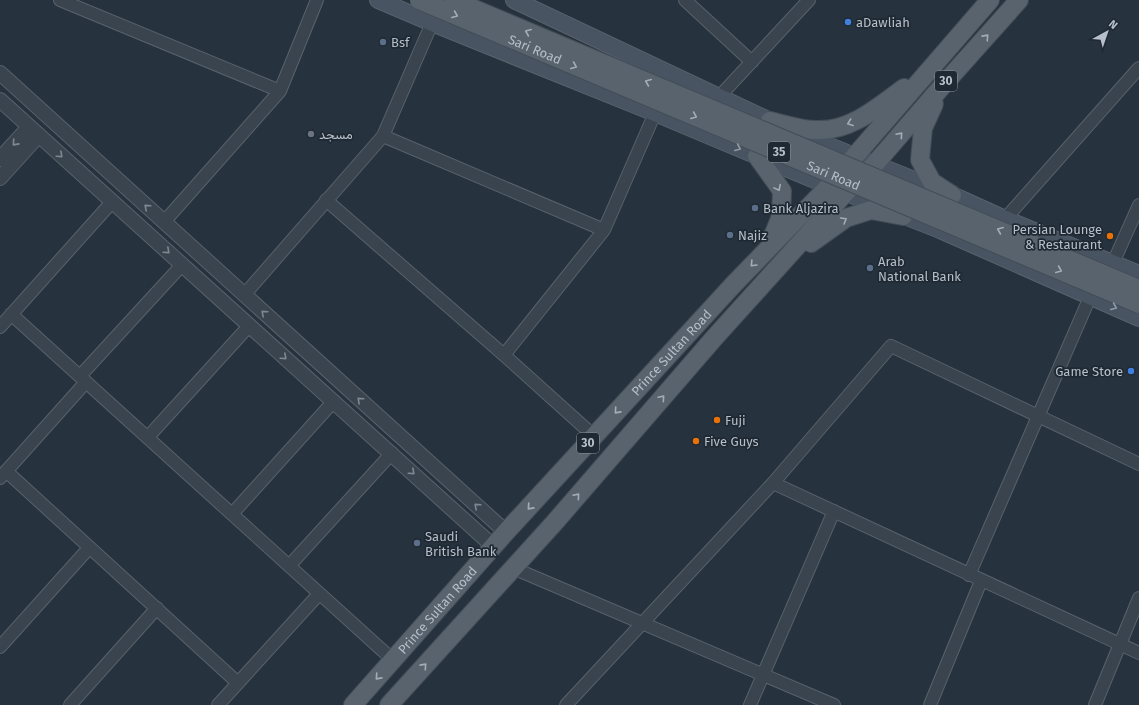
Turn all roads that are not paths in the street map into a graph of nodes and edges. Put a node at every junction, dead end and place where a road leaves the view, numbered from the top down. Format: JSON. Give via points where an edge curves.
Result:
{"nodes":[{"id":1,"x":60,"y":0,"type":"edge"},
{"id":2,"x":317,"y":0,"type":"edge"},
{"id":3,"x":378,"y":0,"type":"edge"},
{"id":4,"x":419,"y":0,"type":"edge"},
{"id":5,"x":453,"y":0,"type":"edge"},
{"id":6,"x":514,"y":0,"type":"edge"},
{"id":7,"x":685,"y":0,"type":"edge"},
{"id":8,"x":809,"y":0,"type":"edge"},
{"id":9,"x":990,"y":0,"type":"edge"},
{"id":10,"x":1019,"y":0,"type":"edge"},
{"id":11,"x":432,"y":23,"type":"junction"},
{"id":12,"x":752,"y":62,"type":"junction"},
{"id":13,"x":1139,"y":68,"type":"edge"},
{"id":14,"x":929,"y":70,"type":"junction"},
{"id":15,"x":0,"y":73,"type":"edge"},
{"id":16,"x":944,"y":84,"type":"junction"},
{"id":17,"x":280,"y":91,"type":"junction"},
{"id":18,"x":718,"y":98,"type":"junction"},
{"id":19,"x":0,"y":100,"type":"edge"},
{"id":20,"x":655,"y":113,"type":"junction"},
{"id":21,"x":770,"y":121,"type":"junction"},
{"id":22,"x":34,"y":131,"type":"junction"},
{"id":23,"x":383,"y":136,"type":"junction"},
{"id":24,"x":757,"y":156,"type":"junction"},
{"id":25,"x":854,"y":156,"type":"junction"},
{"id":26,"x":0,"y":159,"type":"edge"},
{"id":27,"x":874,"y":165,"type":"junction"},
{"id":28,"x":0,"y":178,"type":"edge"},
{"id":29,"x":829,"y":186,"type":"junction"},
{"id":30,"x":846,"y":192,"type":"junction"},
{"id":31,"x":952,"y":195,"type":"junction"},
{"id":32,"x":326,"y":200,"type":"junction"},
{"id":33,"x":112,"y":202,"type":"junction"},
{"id":34,"x":1139,"y":205,"type":"edge"},
{"id":35,"x":903,"y":216,"type":"junction"},
{"id":36,"x":1005,"y":219,"type":"junction"},
{"id":37,"x":164,"y":222,"type":"junction"},
{"id":38,"x":604,"y":230,"type":"junction"},
{"id":39,"x":940,"y":230,"type":"junction"},
{"id":40,"x":767,"y":250,"type":"junction"},
{"id":41,"x":1113,"y":263,"type":"junction"},
{"id":42,"x":182,"y":265,"type":"junction"},
{"id":43,"x":778,"y":267,"type":"junction"},
{"id":44,"x":1139,"y":274,"type":"edge"},
{"id":45,"x":1139,"y":289,"type":"edge"},
{"id":46,"x":244,"y":295,"type":"junction"},
{"id":47,"x":1090,"y":297,"type":"junction"},
{"id":48,"x":1139,"y":304,"type":"edge"},
{"id":49,"x":11,"y":314,"type":"junction"},
{"id":50,"x":1139,"y":318,"type":"edge"},
{"id":51,"x":249,"y":326,"type":"junction"},
{"id":52,"x":0,"y":327,"type":"edge"},
{"id":53,"x":504,"y":354,"type":"junction"},
{"id":54,"x":83,"y":379,"type":"junction"},
{"id":55,"x":333,"y":402,"type":"junction"},
{"id":56,"x":1039,"y":417,"type":"junction"},
{"id":57,"x":383,"y":421,"type":"junction"},
{"id":58,"x":371,"y":434,"type":"junction"},
{"id":59,"x":594,"y":436,"type":"junction"},
{"id":60,"x":148,"y":437,"type":"junction"},
{"id":61,"x":392,"y":453,"type":"junction"},
{"id":62,"x":1139,"y":464,"type":"edge"},
{"id":63,"x":3,"y":474,"type":"edge"},
{"id":64,"x":772,"y":483,"type":"junction"},
{"id":65,"x":834,"y":511,"type":"junction"},
{"id":66,"x":232,"y":514,"type":"junction"},
{"id":67,"x":506,"y":532,"type":"junction"},
{"id":68,"x":494,"y":547,"type":"junction"},
{"id":69,"x":89,"y":548,"type":"junction"},
{"id":70,"x":289,"y":566,"type":"junction"},
{"id":71,"x":513,"y":568,"type":"junction"},
{"id":72,"x":969,"y":575,"type":"junction"},
{"id":73,"x":981,"y":581,"type":"junction"},
{"id":74,"x":319,"y":594,"type":"junction"},
{"id":75,"x":1139,"y":598,"type":"edge"},
{"id":76,"x":157,"y":608,"type":"junction"},
{"id":77,"x":642,"y":623,"type":"junction"},
{"id":78,"x":1120,"y":645,"type":"junction"},
{"id":79,"x":0,"y":647,"type":"edge"},
{"id":80,"x":1139,"y":654,"type":"edge"},
{"id":81,"x":393,"y":660,"type":"junction"},
{"id":82,"x":763,"y":675,"type":"junction"},
{"id":83,"x":238,"y":683,"type":"junction"},
{"id":84,"x":70,"y":705,"type":"edge"},
{"id":85,"x":218,"y":705,"type":"edge"},
{"id":86,"x":353,"y":705,"type":"edge"},
{"id":87,"x":389,"y":705,"type":"edge"},
{"id":88,"x":566,"y":705,"type":"edge"},
{"id":89,"x":750,"y":705,"type":"edge"},
{"id":90,"x":834,"y":705,"type":"edge"},
{"id":91,"x":930,"y":705,"type":"edge"},
{"id":92,"x":1095,"y":705,"type":"edge"}],
"edges":[{"from":1,"to":17,"type":"street"},
{"from":2,"to":17,"type":"street"},
{"from":3,"to":11,"type":"main road"},
{"from":4,"to":48,"type":"main road","name":"Sari Road","number":"35","one_way":true,"bridge":true},
{"from":45,"to":5,"type":"main road","name":"Sari Road","number":"35","one_way":true,"bridge":true},
{"from":6,"to":18,"type":"main road"},
{"from":7,"to":12,"type":"street"},
{"from":8,"to":12,"type":"street"},
{"from":9,"to":14,"type":"main road","name":"Prince Sultan Road","number":"30"},
{"from":16,"to":10,"type":"main road","name":"Prince Sultan Road","number":"30","one_way":true},
{"from":11,"to":20,"type":"main road"},
{"from":11,"to":23,"type":"street"},
{"from":12,"to":18,"type":"street"},
{"from":13,"to":36,"type":"street"},
{"from":14,"to":21,"type":"main road","one_way":true,"via":[[863,118],[836,128],[816,130]]},
{"from":14,"to":25,"type":"main road","name":"Prince Sultan Road","number":"30"},
{"from":37,"to":15,"type":"street","one_way":true},
{"from":27,"to":16,"type":"main road","name":"Prince Sultan Road","number":"30","one_way":true},
{"from":16,"to":31,"type":"main road","via":[[923,128],[920,160],[932,182]]},
{"from":17,"to":37,"type":"street"},
{"from":18,"to":21,"type":"main road"},
{"from":19,"to":22,"type":"street"},
{"from":20,"to":24,"type":"main road","one_way":true},
{"from":20,"to":38,"type":"street"},
{"from":21,"to":24,"type":"main road","via":[[815,150],[819,154],[818,162],[807,168]]},
{"from":21,"to":25,"type":"main road"},
{"from":22,"to":26,"type":"street","one_way":true},
{"from":22,"to":28,"type":"street"},
{"from":22,"to":33,"type":"street","one_way":true},
{"from":23,"to":32,"type":"street"},
{"from":23,"to":38,"type":"street"},
{"from":24,"to":29,"type":"main road","name":"Sari Road"},
{"from":24,"to":40,"type":"main road","one_way":true,"via":[[782,191],[780,216]]},
{"from":25,"to":27,"type":"main road"},
{"from":25,"to":29,"type":"main road","name":"Prince Sultan Road","number":"30"},
{"from":27,"to":30,"type":"main road","name":"Prince Sultan Road","number":"30"},
{"from":27,"to":31,"type":"main road"},
{"from":29,"to":30,"type":"main road","name":"Sari Road"},
{"from":29,"to":40,"type":"main road","name":"Prince Sultan Road","number":"30"},
{"from":30,"to":35,"type":"main road","name":"Sari Road"},
{"from":30,"to":43,"type":"main road","name":"Prince Sultan Road","number":"30"},
{"from":31,"to":36,"type":"main road"},
{"from":31,"to":39,"type":"main road","via":[[905,186],[896,190],[899,206]]},
{"from":32,"to":46,"type":"street"},
{"from":32,"to":53,"type":"street"},
{"from":33,"to":42,"type":"street","one_way":true},
{"from":33,"to":49,"type":"street"},
{"from":34,"to":41,"type":"street"},
{"from":35,"to":39,"type":"main road","name":"Sari Road"},
{"from":43,"to":35,"type":"main road","one_way":true,"via":[[846,218],[871,210]]},
{"from":36,"to":41,"type":"main road"},
{"from":37,"to":46,"type":"street"},
{"from":38,"to":53,"type":"street"},
{"from":39,"to":47,"type":"main road","name":"Sari Road"},
{"from":40,"to":59,"type":"main road","name":"Prince Sultan Road","number":"30","one_way":true},
{"from":41,"to":44,"type":"main road"},
{"from":42,"to":51,"type":"street"},
{"from":42,"to":54,"type":"street"},
{"from":71,"to":43,"type":"main road","name":"Prince Sultan Road","number":"30","one_way":true},
{"from":57,"to":46,"type":"street","one_way":true},
{"from":47,"to":50,"type":"main road","name":"Sari Road","one_way":true},
{"from":47,"to":56,"type":"street"},
{"from":49,"to":52,"type":"street"},
{"from":49,"to":54,"type":"street"},
{"from":51,"to":55,"type":"street","one_way":true},
{"from":51,"to":60,"type":"street"},
{"from":53,"to":59,"type":"street"},
{"from":54,"to":60,"type":"street"},
{"from":54,"to":63,"type":"street"},
{"from":55,"to":58,"type":"street"},
{"from":55,"to":66,"type":"street"},
{"from":56,"to":62,"type":"street"},
{"from":56,"to":64,"type":"street","via":[[891,346]]},
{"from":56,"to":72,"type":"street"},
{"from":57,"to":58,"type":"street"},
{"from":67,"to":57,"type":"street","one_way":true},
{"from":58,"to":61,"type":"street"},
{"from":59,"to":67,"type":"main road","name":"Prince Sultan Road","number":"30","one_way":true},
{"from":60,"to":66,"type":"street"},
{"from":61,"to":68,"type":"street","one_way":true},
{"from":61,"to":70,"type":"street"},
{"from":63,"to":69,"type":"street"},
{"from":64,"to":65,"type":"street"},
{"from":64,"to":77,"type":"street"},
{"from":65,"to":72,"type":"street"},
{"from":65,"to":82,"type":"street"},
{"from":66,"to":70,"type":"street"},
{"from":67,"to":68,"type":"main road","name":"Prince Sultan Road","number":"30"},
{"from":68,"to":81,"type":"main road","name":"Prince Sultan Road","number":"30"},
{"from":69,"to":76,"type":"street"},
{"from":69,"to":79,"type":"street"},
{"from":70,"to":74,"type":"street"},
{"from":71,"to":77,"type":"street"},
{"from":87,"to":71,"type":"main road","name":"Prince Sultan Road","number":"30","one_way":true},
{"from":72,"to":73,"type":"street"},
{"from":73,"to":78,"type":"street"},
{"from":73,"to":91,"type":"street"},
{"from":74,"to":81,"type":"street"},
{"from":74,"to":83,"type":"street"},
{"from":75,"to":78,"type":"street"},
{"from":76,"to":83,"type":"street"},
{"from":76,"to":84,"type":"street"},
{"from":77,"to":82,"type":"street"},
{"from":77,"to":88,"type":"street"},
{"from":78,"to":80,"type":"street"},
{"from":78,"to":92,"type":"street"},
{"from":81,"to":86,"type":"main road","name":"Prince Sultan Road","number":"30","one_way":true},
{"from":82,"to":89,"type":"street"},
{"from":82,"to":90,"type":"street"},
{"from":83,"to":85,"type":"street"}]}
